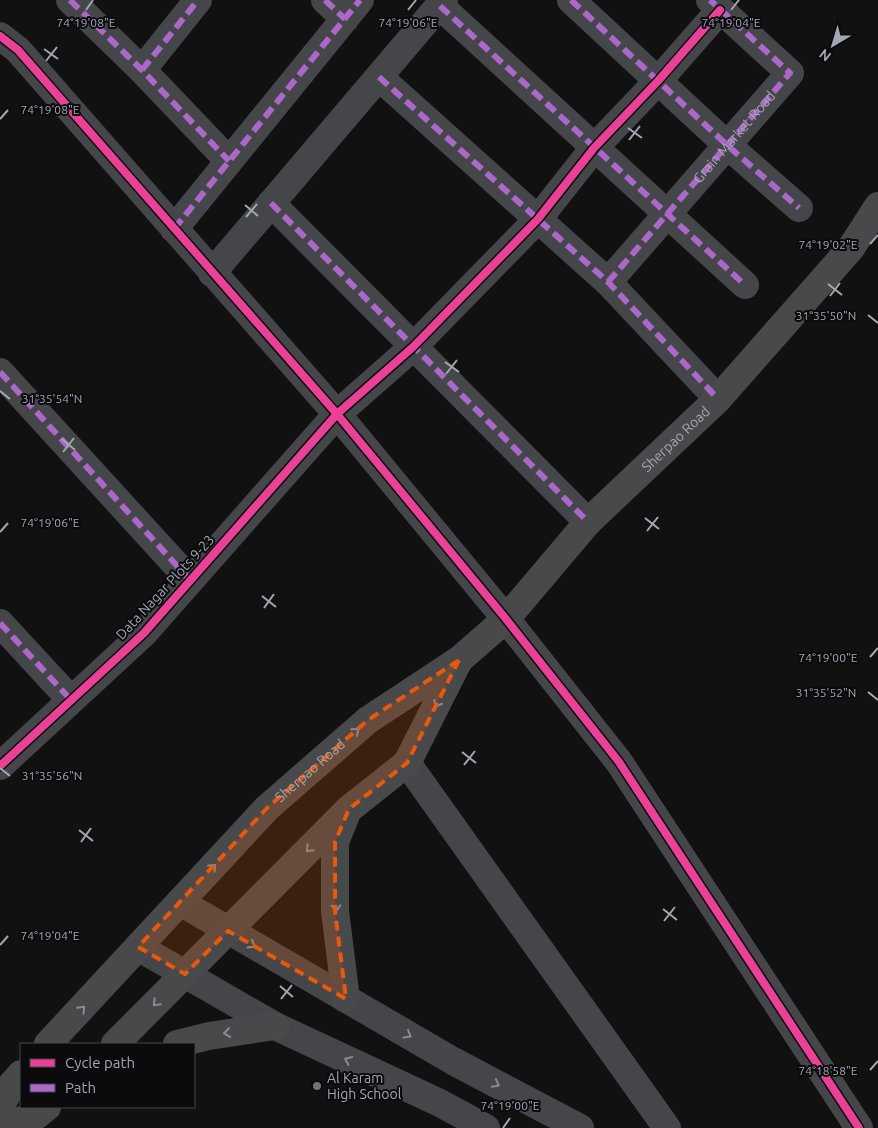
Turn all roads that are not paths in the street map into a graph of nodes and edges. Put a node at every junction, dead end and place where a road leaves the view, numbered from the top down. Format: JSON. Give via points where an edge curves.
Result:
{"nodes":[{"id":1,"x":70,"y":0,"type":"edge"},
{"id":2,"x":198,"y":0,"type":"edge"},
{"id":3,"x":325,"y":0,"type":"edge"},
{"id":4,"x":571,"y":0,"type":"edge"},
{"id":5,"x":442,"y":3,"type":"edge"},
{"id":6,"x":715,"y":5,"type":"edge"},
{"id":7,"x":353,"y":9,"type":"edge"},
{"id":8,"x":0,"y":36,"type":"edge"},
{"id":9,"x":142,"y":70,"type":"junction"},
{"id":10,"x":379,"y":77,"type":"junction"},
{"id":11,"x":658,"y":81,"type":"junction"},
{"id":12,"x":728,"y":145,"type":"junction"},
{"id":13,"x":594,"y":148,"type":"junction"},
{"id":14,"x":229,"y":161,"type":"junction"},
{"id":15,"x":271,"y":203,"type":"junction"},
{"id":16,"x":878,"y":206,"type":"edge"},
{"id":17,"x":799,"y":208,"type":"dead end"},
{"id":18,"x":667,"y":214,"type":"junction"},
{"id":19,"x":538,"y":219,"type":"junction"},
{"id":20,"x":174,"y":229,"type":"junction"},
{"id":21,"x":212,"y":273,"type":"junction"},
{"id":22,"x":608,"y":282,"type":"junction"},
{"id":23,"x":745,"y":285,"type":"dead end"},
{"id":24,"x":413,"y":346,"type":"junction"},
{"id":25,"x":0,"y":372,"type":"edge"},
{"id":26,"x":718,"y":399,"type":"junction"},
{"id":27,"x":337,"y":414,"type":"junction"},
{"id":28,"x":588,"y":522,"type":"junction"},
{"id":29,"x":190,"y":580,"type":"junction"},
{"id":30,"x":506,"y":619,"type":"junction"},
{"id":31,"x":0,"y":623,"type":"edge"},
{"id":32,"x":459,"y":660,"type":"junction"},
{"id":33,"x":71,"y":700,"type":"junction"},
{"id":34,"x":407,"y":763,"type":"junction"},
{"id":35,"x":0,"y":766,"type":"edge"},
{"id":36,"x":349,"y":809,"type":"junction"},
{"id":37,"x":180,"y":902,"type":"junction"},
{"id":38,"x":228,"y":931,"type":"junction"},
{"id":39,"x":138,"y":947,"type":"junction"},
{"id":40,"x":185,"y":974,"type":"junction"},
{"id":41,"x":346,"y":999,"type":"junction"},
{"id":42,"x":275,"y":1026,"type":"junction"},
{"id":43,"x":49,"y":1043,"type":"edge"},
{"id":44,"x":116,"y":1043,"type":"edge"},
{"id":45,"x":181,"y":1043,"type":"edge"},
{"id":46,"x":20,"y":1075,"type":"edge"},
{"id":47,"x":0,"y":1108,"type":"edge"},
{"id":48,"x":46,"y":1108,"type":"edge"},
{"id":49,"x":0,"y":1127,"type":"edge"},
{"id":50,"x":486,"y":1128,"type":"edge"},
{"id":51,"x":580,"y":1128,"type":"edge"},
{"id":52,"x":667,"y":1128,"type":"edge"},
{"id":53,"x":859,"y":1128,"type":"edge"}],
"edges":[{"from":1,"to":9,"type":"street"},
{"from":2,"to":9,"type":"street"},
{"from":3,"to":7,"type":"street"},
{"from":4,"to":11,"type":"street"},
{"from":5,"to":10,"type":"street"},
{"from":5,"to":13,"type":"street"},
{"from":6,"to":11,"type":"street","name":"Data Nagar Plots 9-23"},
{"from":6,"to":12,"type":"street","name":"Grain Market Road","via":[[790,74]]},
{"from":7,"to":14,"type":"street"},
{"from":8,"to":20,"type":"street","via":[[18,50]]},
{"from":9,"to":14,"type":"street"},
{"from":10,"to":15,"type":"street"},
{"from":10,"to":19,"type":"street"},
{"from":11,"to":12,"type":"street"},
{"from":11,"to":13,"type":"street","name":"Data Nagar Plots 9-23"},
{"from":12,"to":17,"type":"street"},
{"from":12,"to":18,"type":"street","name":"Grain Market Road"},
{"from":13,"to":18,"type":"street"},
{"from":13,"to":19,"type":"street","name":"Data Nagar Plots 9-23"},
{"from":14,"to":20,"type":"street"},
{"from":15,"to":21,"type":"street"},
{"from":15,"to":24,"type":"street"},
{"from":16,"to":26,"type":"main road","name":"Sherpao Road","via":[[851,248]]},
{"from":18,"to":22,"type":"street","name":"Grain Market Road"},
{"from":18,"to":23,"type":"street"},
{"from":19,"to":22,"type":"street"},
{"from":19,"to":24,"type":"street","name":"Data Nagar Plots 9-23"},
{"from":20,"to":21,"type":"street"},
{"from":21,"to":27,"type":"street"},
{"from":22,"to":26,"type":"street"},
{"from":24,"to":27,"type":"street","name":"Data Nagar Plots 9-23"},
{"from":24,"to":28,"type":"street"},
{"from":25,"to":29,"type":"street"},
{"from":26,"to":28,"type":"main road","name":"Sherpao Road"},
{"from":27,"to":29,"type":"street","name":"Data Nagar Plots 9-23"},
{"from":27,"to":30,"type":"street"},
{"from":28,"to":30,"type":"main road","name":"Sherpao Road"},
{"from":29,"to":33,"type":"street","name":"Data Nagar Plots 9-23","via":[[144,633]]},
{"from":30,"to":32,"type":"main road","name":"Sherpao Road"},
{"from":30,"to":53,"type":"street","via":[[619,762]]},
{"from":31,"to":33,"type":"street"},
{"from":32,"to":34,"type":"main road","name":"Sherpao Road","one_way":true},
{"from":37,"to":32,"type":"main road","name":"Sherpao Road","one_way":true,"via":[[267,808],[360,726]]},
{"from":33,"to":35,"type":"street","name":"Data Nagar Plots 9-23"},
{"from":34,"to":36,"type":"main road","name":"Sherpao Road"},
{"from":34,"to":52,"type":"street"},
{"from":36,"to":38,"type":"main road","name":"Sherpao Road","one_way":true},
{"from":36,"to":41,"type":"main road","one_way":true,"via":[[335,842],[335,911]]},
{"from":37,"to":38,"type":"street"},
{"from":37,"to":39,"type":"main road","name":"Sherpao Road"},
{"from":38,"to":40,"type":"main road","name":"Sherpao Road"},
{"from":38,"to":41,"type":"street","one_way":true},
{"from":39,"to":40,"type":"street"},
{"from":43,"to":39,"type":"main road","name":"Sherpao Road","one_way":true},
{"from":40,"to":42,"type":"street"},
{"from":40,"to":44,"type":"main road","name":"Sherpao Road","one_way":true},
{"from":41,"to":51,"type":"street","one_way":true,"via":[[453,1062]]},
{"from":42,"to":45,"type":"main road","one_way":true},
{"from":50,"to":42,"type":"street","one_way":true},
{"from":46,"to":47,"type":"main road"},
{"from":48,"to":49,"type":"main road","via":[[36,1116]]}]}
